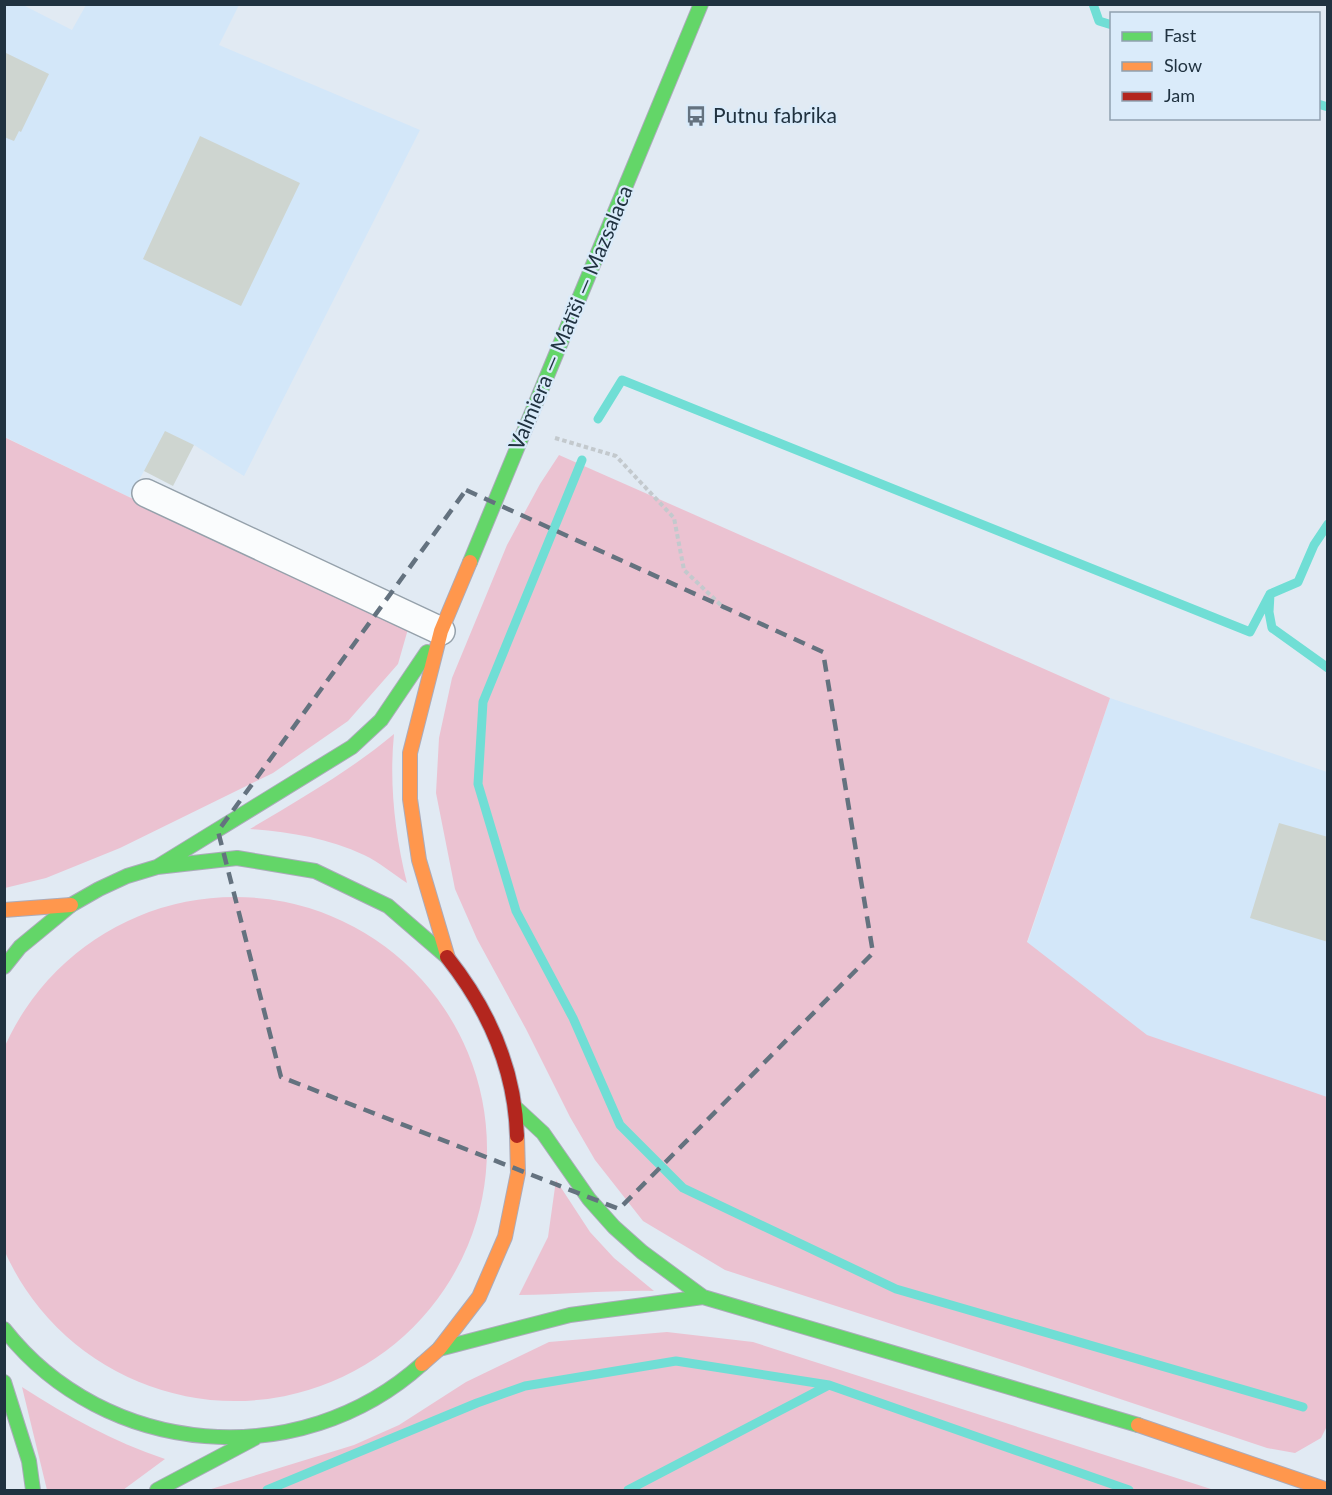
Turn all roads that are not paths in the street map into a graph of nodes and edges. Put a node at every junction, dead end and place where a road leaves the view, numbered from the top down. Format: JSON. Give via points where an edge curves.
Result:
{"nodes":[{"id":1,"x":701,"y":4,"type":"edge"},
{"id":2,"x":146,"y":493,"type":"dead end"},
{"id":3,"x":441,"y":631,"type":"junction"},
{"id":4,"x":158,"y":867,"type":"junction"},
{"id":5,"x":71,"y":905,"type":"junction"},
{"id":6,"x":4,"y":910,"type":"edge"},
{"id":7,"x":448,"y":958,"type":"junction"},
{"id":8,"x":4,"y":968,"type":"edge"},
{"id":9,"x":516,"y":1108,"type":"junction"},
{"id":10,"x":703,"y":1297,"type":"junction"},
{"id":11,"x":4,"y":1329,"type":"edge"},
{"id":12,"x":439,"y":1349,"type":"junction"},
{"id":13,"x":4,"y":1382,"type":"edge"},
{"id":14,"x":255,"y":1438,"type":"junction"},
{"id":15,"x":1327,"y":1488,"type":"edge"},
{"id":16,"x":33,"y":1491,"type":"edge"},
{"id":17,"x":157,"y":1491,"type":"edge"}],
"edges":[{"from":1,"to":3,"type":"main road","name":"Valmiera — Matīši — Mazsalaca"},
{"from":2,"to":3,"type":"street"},
{"from":3,"to":4,"type":"main road","name":"Valmiera — Matīši — Mazsalaca","via":[[381,720],[352,747]]},
{"from":3,"to":7,"type":"main road","name":"Valmiera — Matīši — Mazsalaca","via":[[410,753],[410,799],[419,860]]},
{"from":4,"to":5,"type":"main road","via":[[127,876]]},
{"from":4,"to":7,"type":"main road","via":[[237,858],[315,872],[388,906]]},
{"from":5,"to":6,"type":"main road"},
{"from":5,"to":8,"type":"main road","via":[[20,947]]},
{"from":7,"to":9,"type":"main road","via":[[480,1004],[494,1034]]},
{"from":9,"to":10,"type":"main road","via":[[543,1133],[614,1227]]},
{"from":9,"to":12,"type":"main road","via":[[518,1173],[505,1237],[479,1297]]},
{"from":10,"to":12,"type":"main road","via":[[570,1315]]},
{"from":10,"to":15,"type":"main road","via":[[1162,1432]]},
{"from":11,"to":14,"type":"main road","via":[[22,1352],[72,1392],[129,1421],[191,1436]]},
{"from":12,"to":14,"type":"main road","via":[[408,1377],[336,1419]]},
{"from":13,"to":16,"type":"main road","via":[[29,1461]]},
{"from":14,"to":17,"type":"main road"}]}
